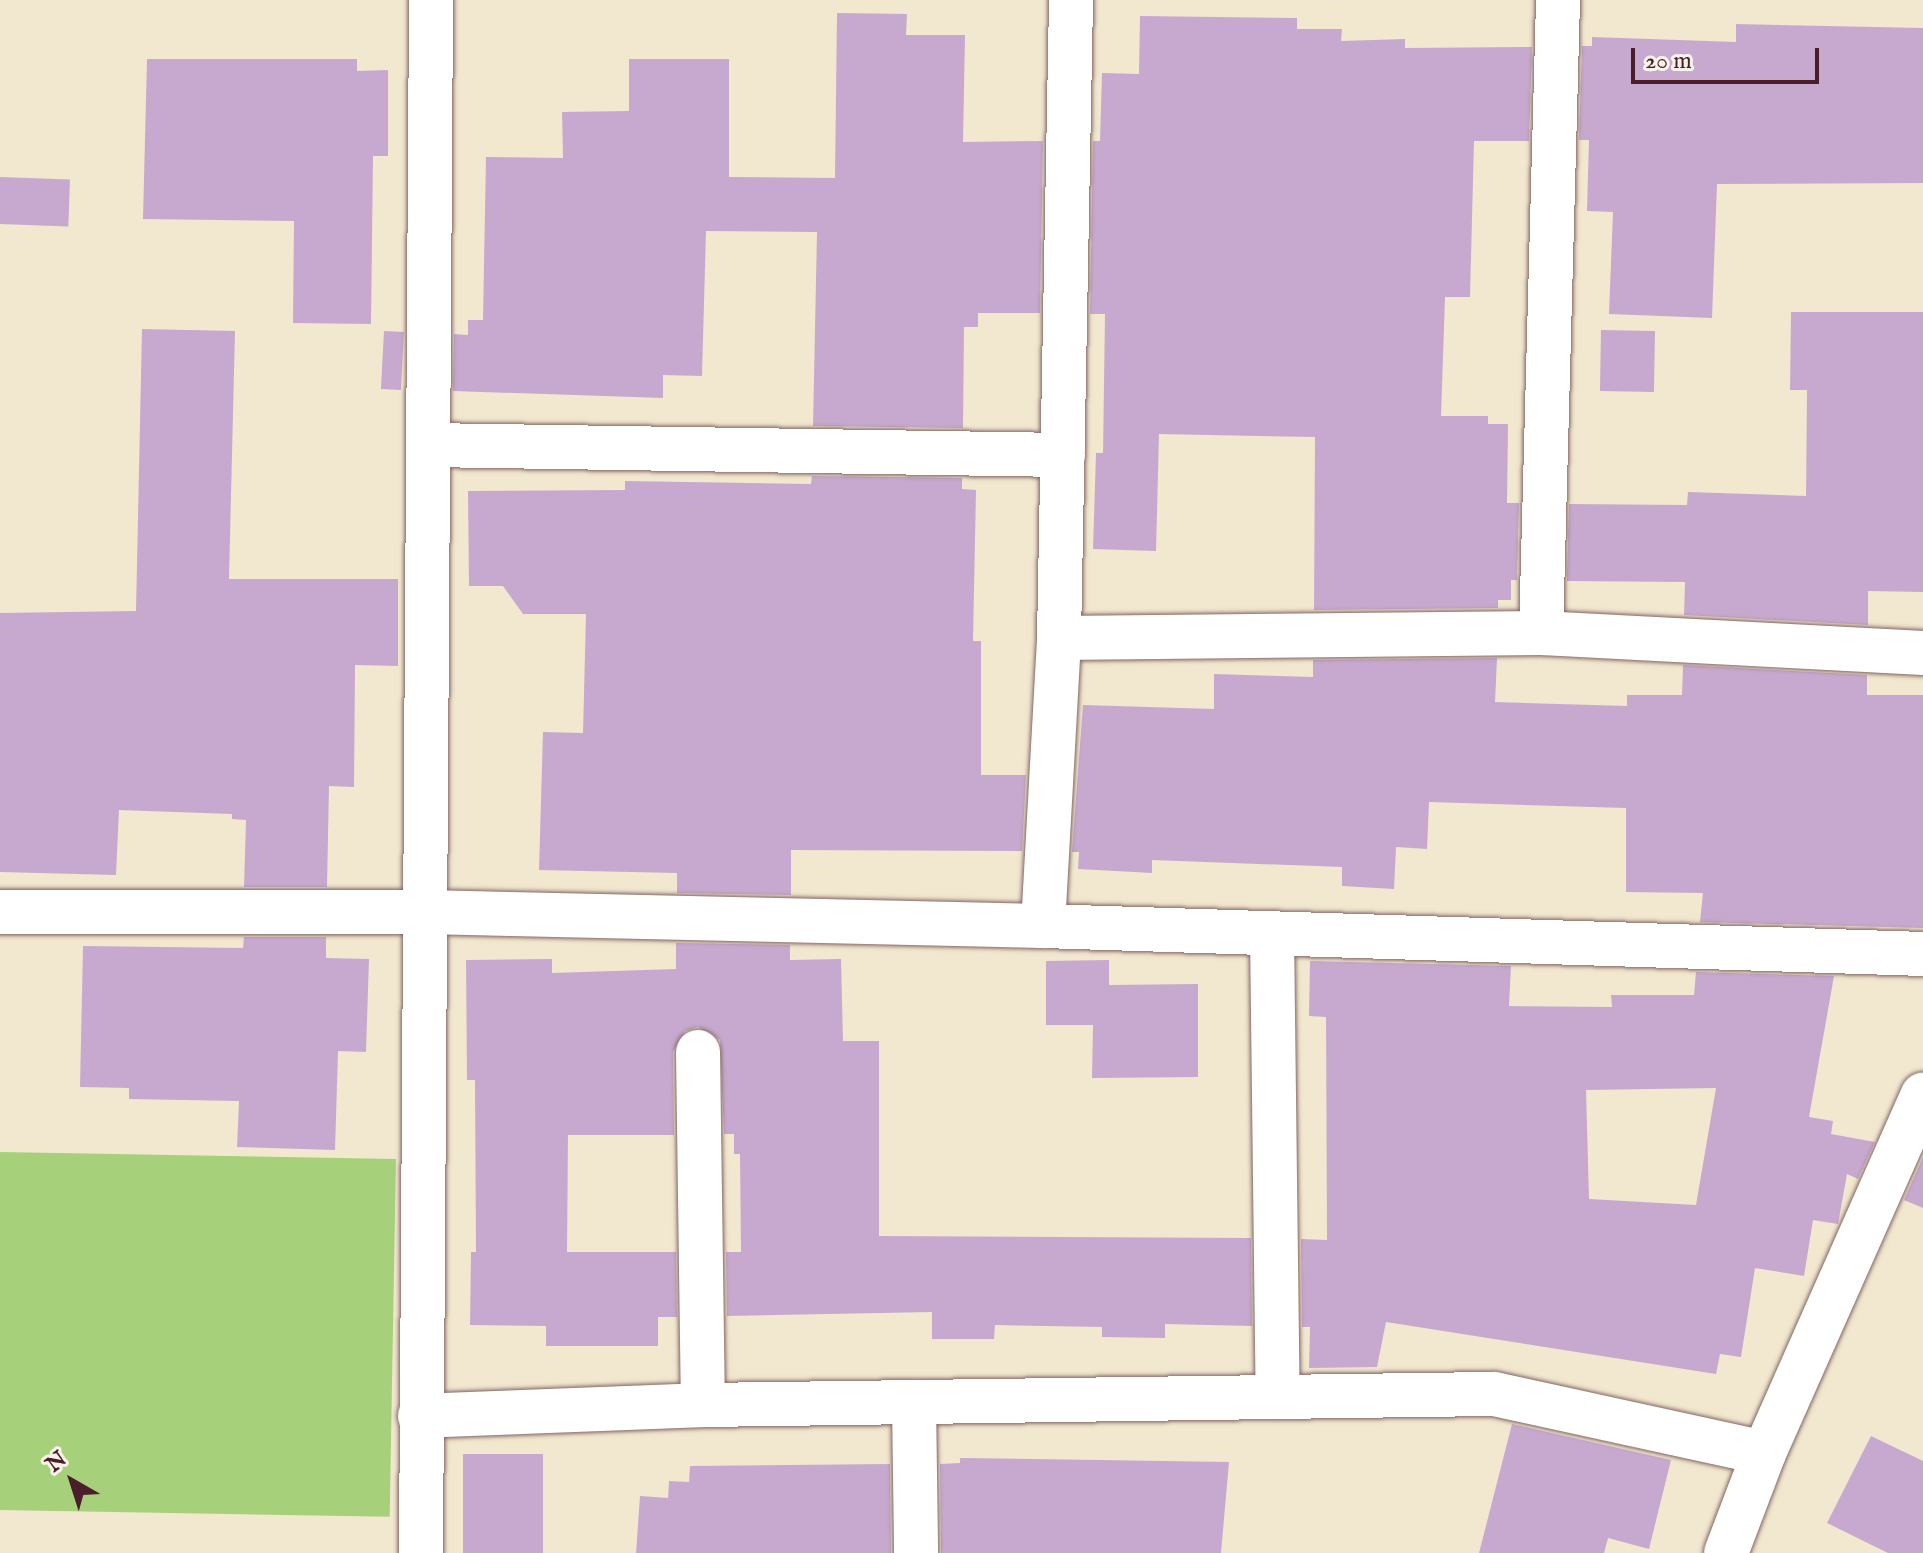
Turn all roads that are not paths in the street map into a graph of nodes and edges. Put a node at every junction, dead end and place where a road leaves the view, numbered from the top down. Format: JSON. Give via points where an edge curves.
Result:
{"nodes":[{"id":1,"x":431,"y":0,"type":"edge"},
{"id":2,"x":1071,"y":0,"type":"edge"},
{"id":3,"x":1558,"y":0,"type":"edge"},
{"id":4,"x":428,"y":445,"type":"junction"},
{"id":5,"x":1063,"y":455,"type":"junction"},
{"id":6,"x":1541,"y":633,"type":"junction"},
{"id":7,"x":1059,"y":638,"type":"junction"},
{"id":8,"x":1923,"y":653,"type":"edge"},
{"id":9,"x":0,"y":912,"type":"edge"},
{"id":10,"x":424,"y":912,"type":"junction"},
{"id":11,"x":1043,"y":926,"type":"junction"},
{"id":12,"x":1272,"y":933,"type":"junction"},
{"id":13,"x":1923,"y":954,"type":"edge"},
{"id":14,"x":698,"y":1052,"type":"dead end"},
{"id":15,"x":1923,"y":1095,"type":"edge"},
{"id":16,"x":1278,"y":1397,"type":"junction"},
{"id":17,"x":914,"y":1402,"type":"junction"},
{"id":18,"x":703,"y":1405,"type":"junction"},
{"id":19,"x":420,"y":1416,"type":"junction"},
{"id":20,"x":1764,"y":1453,"type":"junction"},
{"id":21,"x":421,"y":1553,"type":"edge"},
{"id":22,"x":916,"y":1553,"type":"edge"},
{"id":23,"x":1726,"y":1553,"type":"edge"}],
"edges":[{"from":1,"to":4,"type":"street"},
{"from":2,"to":5,"type":"street"},
{"from":3,"to":6,"type":"street"},
{"from":4,"to":5,"type":"street"},
{"from":4,"to":10,"type":"street"},
{"from":5,"to":7,"type":"street"},
{"from":6,"to":7,"type":"street"},
{"from":6,"to":8,"type":"street"},
{"from":7,"to":11,"type":"street"},
{"from":9,"to":10,"type":"street"},
{"from":10,"to":11,"type":"street"},
{"from":10,"to":19,"type":"street"},
{"from":11,"to":12,"type":"street"},
{"from":12,"to":13,"type":"street"},
{"from":12,"to":16,"type":"street"},
{"from":14,"to":18,"type":"street"},
{"from":15,"to":20,"type":"street"},
{"from":16,"to":17,"type":"street"},
{"from":16,"to":20,"type":"street","via":[[1494,1394]]},
{"from":17,"to":18,"type":"street"},
{"from":17,"to":22,"type":"street"},
{"from":18,"to":19,"type":"street"},
{"from":19,"to":21,"type":"street"},
{"from":20,"to":23,"type":"street"}]}
